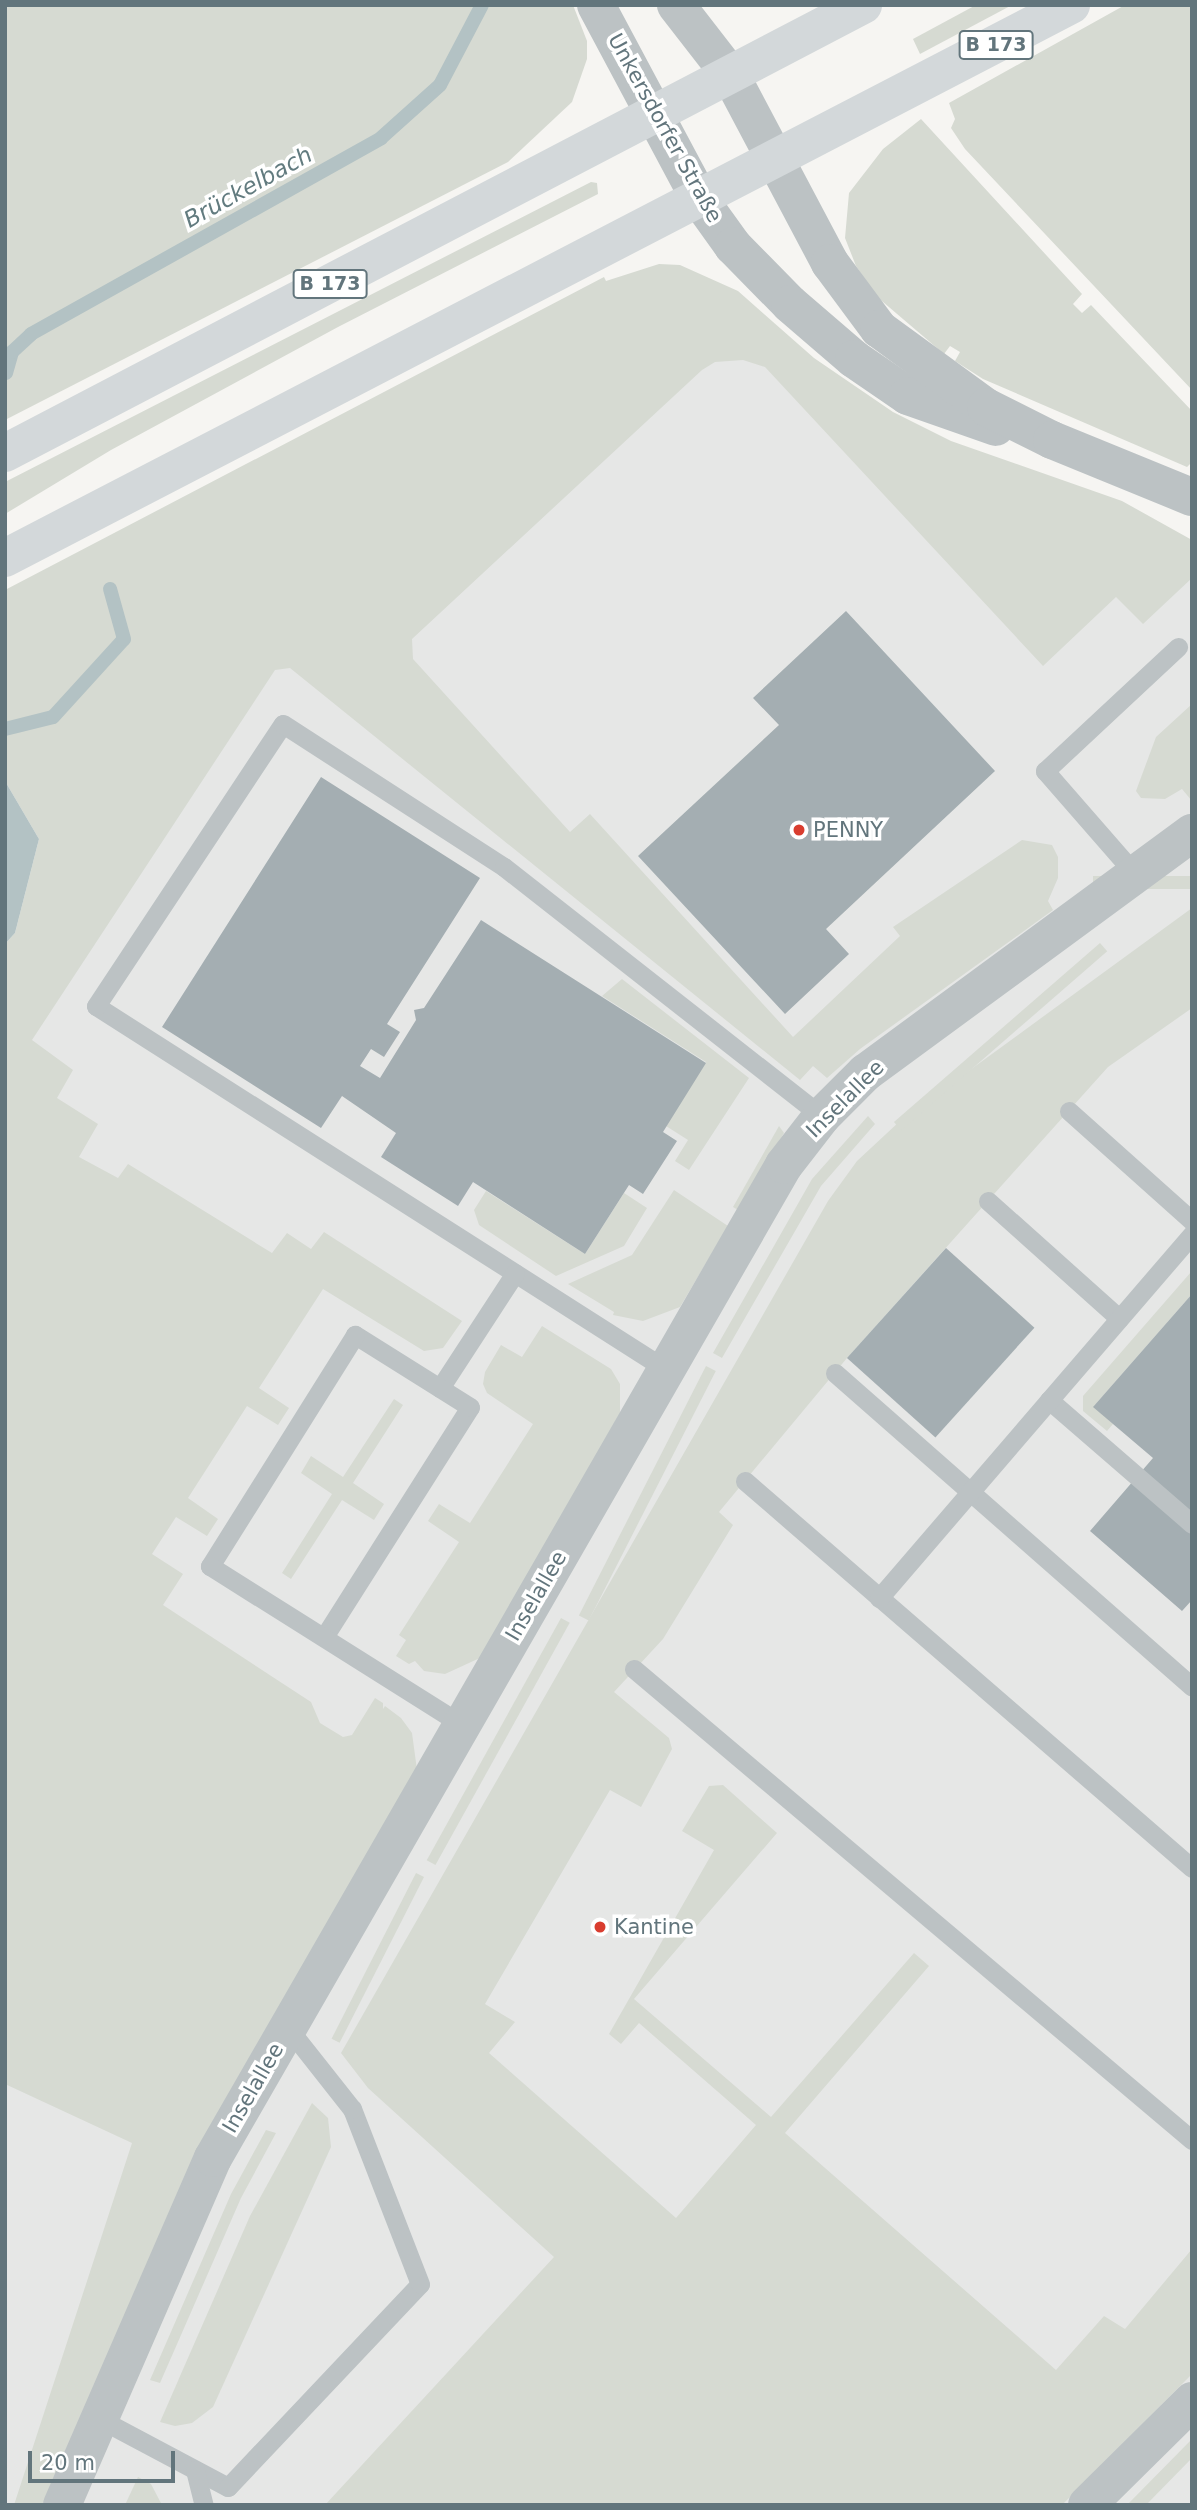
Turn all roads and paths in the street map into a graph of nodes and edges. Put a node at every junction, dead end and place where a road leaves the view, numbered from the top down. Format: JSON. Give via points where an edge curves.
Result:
{"nodes":[{"id":1,"x":596,"y":5,"type":"edge"},
{"id":2,"x":677,"y":5,"type":"edge"},
{"id":3,"x":863,"y":5,"type":"edge"},
{"id":4,"x":1071,"y":5,"type":"edge"},
{"id":5,"x":730,"y":76,"type":"junction"},
{"id":6,"x":655,"y":115,"type":"junction"},
{"id":7,"x":776,"y":160,"type":"junction"},
{"id":8,"x":699,"y":200,"type":"junction"},
{"id":9,"x":1052,"y":440,"type":"junction"},
{"id":10,"x":5,"y":453,"type":"edge"},
{"id":11,"x":1192,"y":497,"type":"edge"},
{"id":12,"x":5,"y":558,"type":"edge"},
{"id":13,"x":1178,"y":648,"type":"dead end"},
{"id":14,"x":1192,"y":832,"type":"edge"},
{"id":15,"x":1135,"y":874,"type":"junction"},
{"id":16,"x":1069,"y":1111,"type":"dead end"},
{"id":17,"x":822,"y":1116,"type":"junction"},
{"id":18,"x":988,"y":1201,"type":"dead end"},
{"id":19,"x":1192,"y":1221,"type":"edge"},
{"id":20,"x":1192,"y":1234,"type":"edge"},
{"id":21,"x":515,"y":1273,"type":"junction"},
{"id":22,"x":1119,"y":1318,"type":"junction"},
{"id":23,"x":667,"y":1370,"type":"junction"},
{"id":24,"x":835,"y":1373,"type":"dead end"},
{"id":25,"x":440,"y":1388,"type":"junction"},
{"id":26,"x":1049,"y":1400,"type":"junction"},
{"id":27,"x":745,"y":1481,"type":"dead end"},
{"id":28,"x":970,"y":1492,"type":"junction"},
{"id":29,"x":1192,"y":1524,"type":"edge"},
{"id":30,"x":878,"y":1598,"type":"junction"},
{"id":31,"x":324,"y":1637,"type":"junction"},
{"id":32,"x":634,"y":1669,"type":"dead end"},
{"id":33,"x":1192,"y":1687,"type":"edge"},
{"id":34,"x":462,"y":1725,"type":"junction"},
{"id":35,"x":1192,"y":1868,"type":"edge"},
{"id":36,"x":288,"y":2028,"type":"junction"},
{"id":37,"x":1192,"y":2140,"type":"edge"},
{"id":38,"x":1192,"y":2401,"type":"edge"},
{"id":39,"x":98,"y":2418,"type":"junction"},
{"id":40,"x":195,"y":2470,"type":"junction"},
{"id":41,"x":62,"y":2505,"type":"edge"},
{"id":42,"x":204,"y":2505,"type":"edge"},
{"id":43,"x":1087,"y":2505,"type":"edge"}],
"edges":[{"from":1,"to":6,"type":"street","name":"Unkersdorfer Straße"},
{"from":2,"to":5,"type":"street","name":"Unkersdorfer Straße"},
{"from":3,"to":5,"type":"main road","number":"B 173"},
{"from":4,"to":7,"type":"main road","number":"B 173"},
{"from":5,"to":6,"type":"main road","number":"B 173"},
{"from":5,"to":7,"type":"street","name":"Unkersdorfer Straße"},
{"from":6,"to":8,"type":"street","name":"Unkersdorfer Straße"},
{"from":6,"to":10,"type":"main road","number":"B 173"},
{"from":7,"to":8,"type":"main road","number":"B 173"},
{"from":7,"to":9,"type":"street","name":"Unkersdorfer Straße","via":[[830,263],[879,329],[986,407]]},
{"from":8,"to":9,"type":"street","name":"Unkersdorfer Straße","via":[[733,246],[790,304],[897,389],[969,420]]},
{"from":8,"to":12,"type":"main road","number":"B 173"},
{"from":9,"to":11,"type":"street","name":"Unkersdorfer Straße"},
{"from":13,"to":15,"type":"lane","via":[[1045,771]]},
{"from":14,"to":15,"type":"street","name":"Inselallee"},
{"from":15,"to":17,"type":"street","name":"Inselallee","via":[[865,1073]]},
{"from":16,"to":19,"type":"lane"},
{"from":17,"to":21,"type":"lane","via":[[504,867],[283,724],[96,1006]]},
{"from":17,"to":23,"type":"street","name":"Inselallee","via":[[784,1165]]},
{"from":18,"to":22,"type":"lane"},
{"from":20,"to":22,"type":"lane"},
{"from":21,"to":23,"type":"lane"},
{"from":21,"to":25,"type":"lane"},
{"from":22,"to":26,"type":"lane"},
{"from":23,"to":34,"type":"street","name":"Inselallee"},
{"from":24,"to":28,"type":"lane"},
{"from":25,"to":31,"type":"lane","via":[[470,1407]]},
{"from":25,"to":31,"type":"lane","via":[[355,1335],[210,1566]]},
{"from":26,"to":28,"type":"lane"},
{"from":26,"to":29,"type":"lane"},
{"from":27,"to":30,"type":"lane"},
{"from":28,"to":30,"type":"lane"},
{"from":28,"to":33,"type":"lane"},
{"from":30,"to":35,"type":"lane"},
{"from":31,"to":34,"type":"lane"},
{"from":32,"to":37,"type":"lane"},
{"from":34,"to":36,"type":"street","name":"Inselallee"},
{"from":36,"to":39,"type":"street","name":"Inselallee","via":[[213,2158]]},
{"from":36,"to":40,"type":"lane","via":[[352,2109],[419,2284],[228,2487]]},
{"from":38,"to":43,"type":"street"},
{"from":39,"to":40,"type":"lane"},
{"from":39,"to":41,"type":"street","name":"Inselallee"},
{"from":40,"to":42,"type":"lane"}]}
